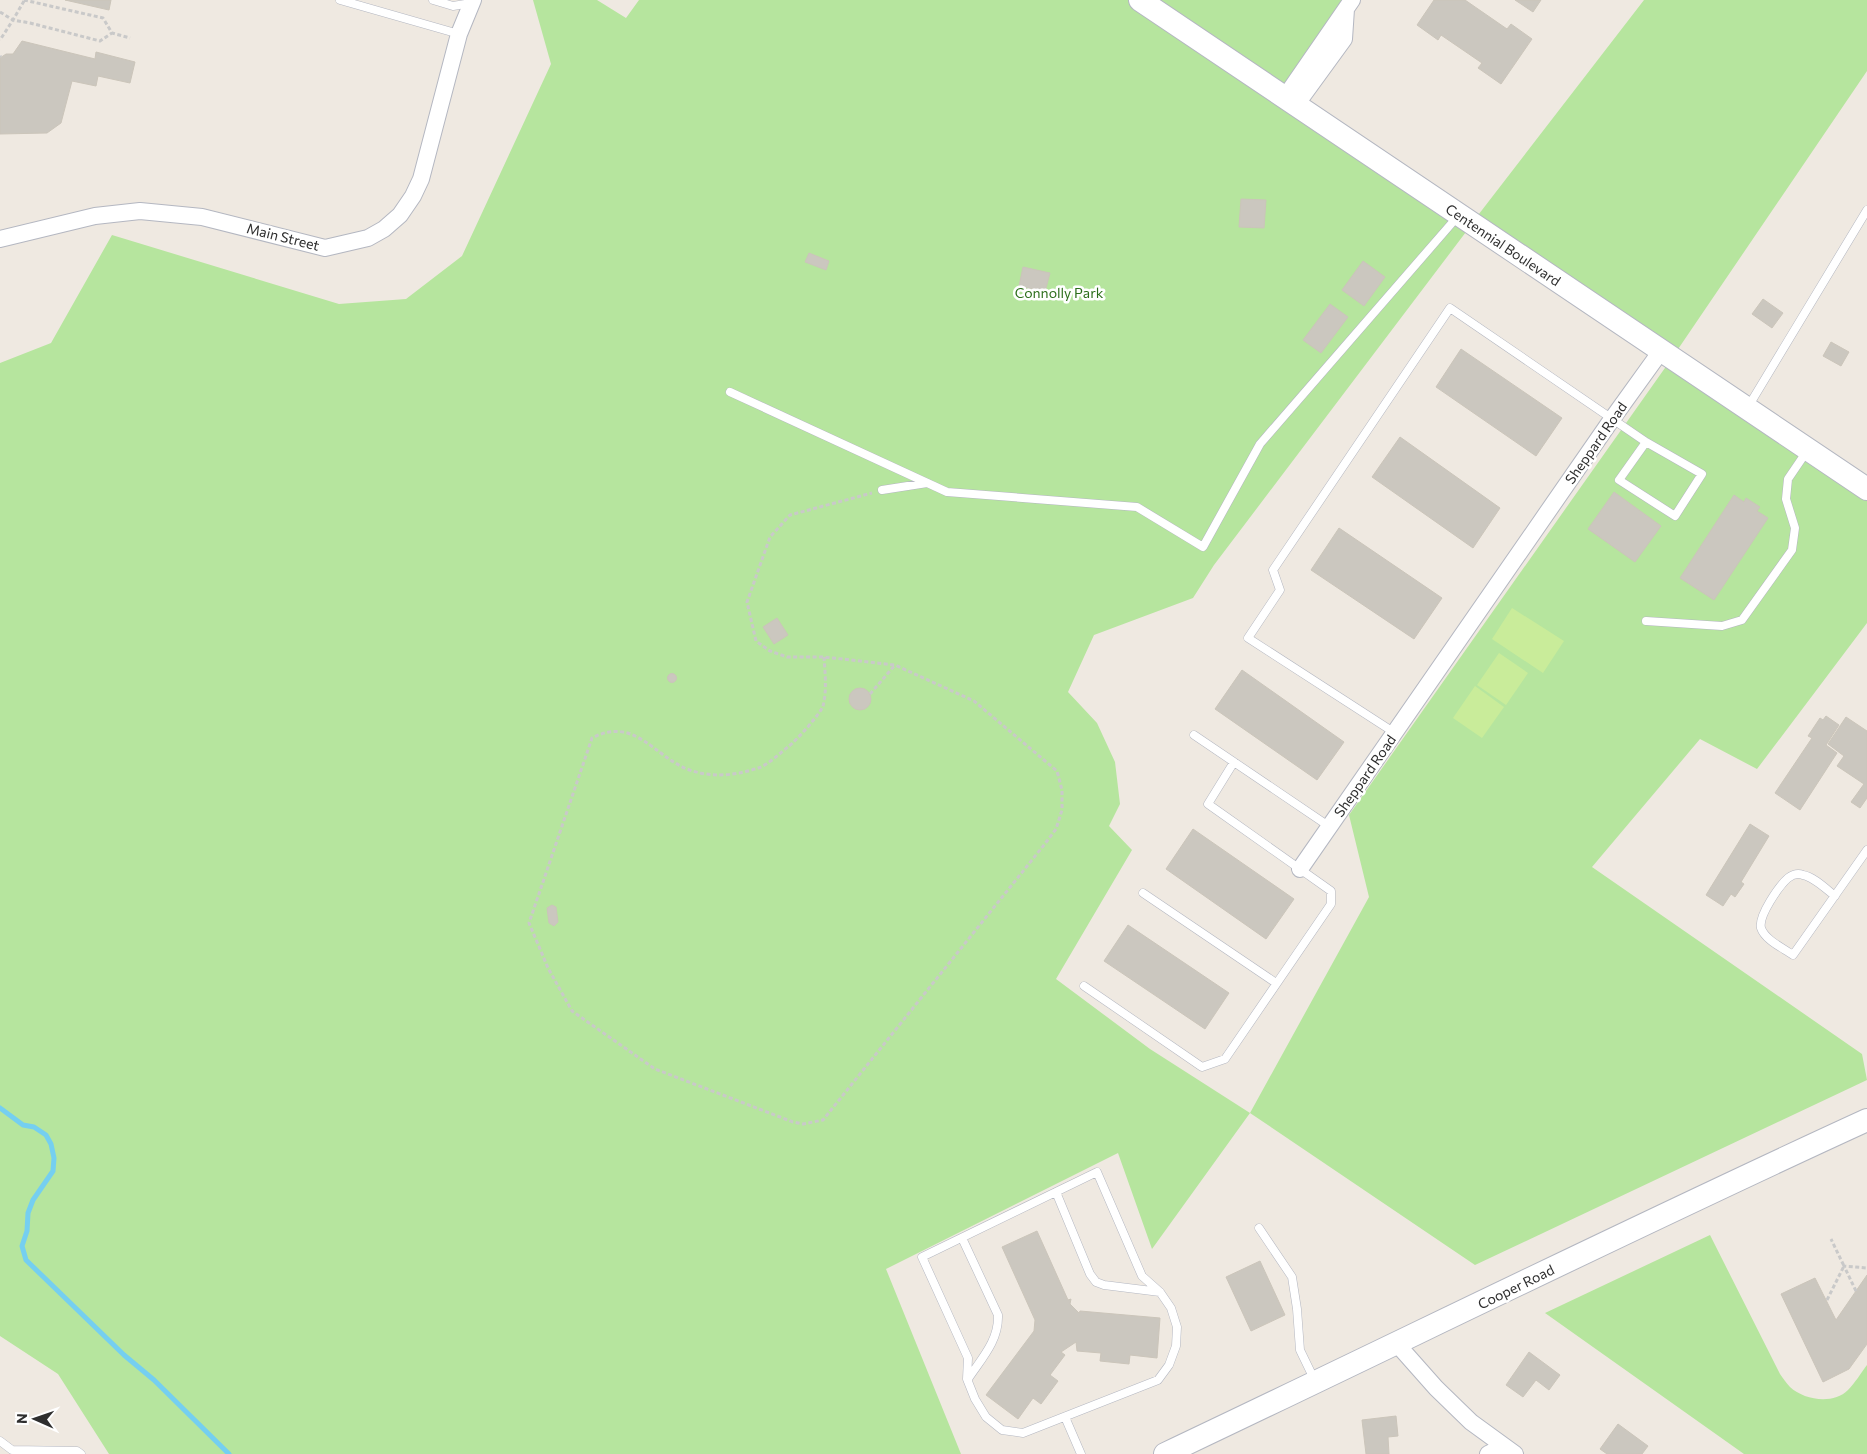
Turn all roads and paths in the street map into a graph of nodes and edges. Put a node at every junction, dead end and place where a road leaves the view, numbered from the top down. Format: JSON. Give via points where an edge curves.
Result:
{"nodes":[{"id":1,"x":24,"y":0,"type":"edge"},
{"id":2,"x":340,"y":0,"type":"edge"},
{"id":3,"x":433,"y":0,"type":"edge"},
{"id":4,"x":1140,"y":0,"type":"edge"},
{"id":5,"x":472,"y":2,"type":"edge"},
{"id":6,"x":1349,"y":4,"type":"edge"},
{"id":7,"x":0,"y":12,"type":"edge"},
{"id":8,"x":13,"y":20,"type":"junction"},
{"id":9,"x":112,"y":33,"type":"junction"},
{"id":10,"x":459,"y":34,"type":"junction"},
{"id":11,"x":130,"y":38,"type":"dead end"},
{"id":12,"x":0,"y":40,"type":"edge"},
{"id":13,"x":1290,"y":101,"type":"junction"},
{"id":14,"x":1867,"y":210,"type":"edge"},
{"id":15,"x":1459,"y":215,"type":"junction"},
{"id":16,"x":0,"y":239,"type":"edge"},
{"id":17,"x":1661,"y":351,"type":"junction"},
{"id":18,"x":730,"y":392,"type":"dead end"},
{"id":19,"x":1747,"y":408,"type":"junction"},
{"id":20,"x":1612,"y":419,"type":"junction"},
{"id":21,"x":1646,"y":442,"type":"junction"},
{"id":22,"x":1808,"y":449,"type":"junction"},
{"id":23,"x":927,"y":483,"type":"junction"},
{"id":24,"x":1867,"y":489,"type":"edge"},
{"id":25,"x":882,"y":490,"type":"joint"},
{"id":26,"x":1646,"y":620,"type":"dead end"},
{"id":27,"x":824,"y":656,"type":"junction"},
{"id":28,"x":895,"y":665,"type":"junction"},
{"id":29,"x":870,"y":694,"type":"dead end"},
{"id":30,"x":1395,"y":733,"type":"junction"},
{"id":31,"x":1194,"y":735,"type":"dead end"},
{"id":32,"x":1234,"y":762,"type":"junction"},
{"id":33,"x":1330,"y":827,"type":"junction"},
{"id":34,"x":1867,"y":850,"type":"edge"},
{"id":35,"x":1300,"y":869,"type":"junction"},
{"id":36,"x":1143,"y":893,"type":"dead end"},
{"id":37,"x":1835,"y":896,"type":"junction"},
{"id":38,"x":1276,"y":983,"type":"junction"},
{"id":39,"x":1084,"y":986,"type":"dead end"},
{"id":40,"x":1867,"y":1120,"type":"edge"},
{"id":41,"x":1056,"y":1192,"type":"junction"},
{"id":42,"x":1259,"y":1228,"type":"dead end"},
{"id":43,"x":962,"y":1238,"type":"junction"},
{"id":44,"x":1831,"y":1239,"type":"dead end"},
{"id":45,"x":1844,"y":1266,"type":"junction"},
{"id":46,"x":1867,"y":1268,"type":"edge"},
{"id":47,"x":1856,"y":1291,"type":"dead end"},
{"id":48,"x":1160,"y":1292,"type":"junction"},
{"id":49,"x":1826,"y":1300,"type":"dead end"},
{"id":50,"x":1397,"y":1344,"type":"junction"},
{"id":51,"x":967,"y":1379,"type":"junction"},
{"id":52,"x":1316,"y":1383,"type":"junction"},
{"id":53,"x":1065,"y":1417,"type":"junction"},
{"id":54,"x":1,"y":1443,"type":"edge"},
{"id":55,"x":1510,"y":1450,"type":"edge"},
{"id":56,"x":28,"y":1452,"type":"edge"},
{"id":57,"x":81,"y":1454,"type":"edge"},
{"id":58,"x":1081,"y":1454,"type":"edge"},
{"id":59,"x":1165,"y":1454,"type":"edge"},
{"id":60,"x":1488,"y":1454,"type":"edge"}],
"edges":[{"from":1,"to":8,"type":"path"},
{"from":1,"to":9,"type":"path","via":[[103,18]]},
{"from":2,"to":10,"type":"lane"},
{"from":3,"to":5,"type":"lane","name":"Main Street","via":[[453,6]]},
{"from":4,"to":13,"type":"main road","name":"Centennial Boulevard"},
{"from":5,"to":10,"type":"street","name":"Main Street"},
{"from":6,"to":13,"type":"street","via":[[1344,39]]},
{"from":7,"to":8,"type":"path"},
{"from":8,"to":9,"type":"path","via":[[100,42]]},
{"from":8,"to":12,"type":"path"},
{"from":9,"to":11,"type":"path"},
{"from":10,"to":16,"type":"street","name":"Main Street","via":[[421,179],[400,215],[368,238],[325,248],[202,217],[140,211],[95,216]]},
{"from":13,"to":15,"type":"main road","name":"Centennial Boulevard"},
{"from":14,"to":19,"type":"lane"},
{"from":15,"to":17,"type":"main road","name":"Centennial Boulevard"},
{"from":15,"to":23,"type":"lane","via":[[1260,444],[1203,547],[1137,508],[948,492]]},
{"from":17,"to":19,"type":"main road","name":"Centennial Boulevard"},
{"from":17,"to":20,"type":"street","name":"Sheppard Road"},
{"from":18,"to":23,"type":"lane"},
{"from":19,"to":22,"type":"main road","name":"Centennial Boulevard"},
{"from":20,"to":21,"type":"lane"},
{"from":20,"to":30,"type":"street","name":"Sheppard Road"},
{"from":20,"to":30,"type":"lane","via":[[1450,308],[1273,570],[1280,590],[1248,638]]},
{"from":21,"to":21,"type":"lane","via":[[1619,480],[1675,516],[1702,474]]},
{"from":22,"to":24,"type":"main road","name":"Centennial Boulevard"},
{"from":22,"to":26,"type":"lane","via":[[1788,479],[1786,499],[1795,528],[1792,550],[1742,620],[1722,626]]},
{"from":23,"to":25,"type":"lane"},
{"from":25,"to":27,"type":"path","via":[[790,515],[770,537],[747,602],[756,641],[770,651],[787,656]]},
{"from":27,"to":28,"type":"path"},
{"from":27,"to":28,"type":"path","via":[[823,708],[795,742],[760,768],[722,776],[687,769],[627,733],[615,731],[592,738],[530,923],[548,968],[572,1011],[655,1069],[803,1124],[823,1120],[1056,829],[1062,810],[1062,790],[1057,771],[974,701]]},
{"from":28,"to":29,"type":"path"},
{"from":30,"to":33,"type":"street","name":"Sheppard Road"},
{"from":31,"to":32,"type":"lane"},
{"from":32,"to":33,"type":"lane"},
{"from":32,"to":35,"type":"lane","via":[[1208,804]]},
{"from":33,"to":35,"type":"street","name":"Sheppard Road"},
{"from":34,"to":37,"type":"lane"},
{"from":35,"to":38,"type":"lane","via":[[1331,891],[1331,904]]},
{"from":36,"to":38,"type":"lane"},
{"from":37,"to":37,"type":"lane","via":[[1793,956],[1763,933],[1760,924],[1763,913],[1791,876],[1806,876]]},
{"from":38,"to":39,"type":"lane","via":[[1225,1060],[1202,1066]]},
{"from":40,"to":50,"type":"main road","name":"Cooper Road"},
{"from":41,"to":43,"type":"lane"},
{"from":41,"to":48,"type":"lane","via":[[1096,1282]]},
{"from":41,"to":48,"type":"lane","via":[[1097,1172],[1142,1276]]},
{"from":42,"to":52,"type":"lane","via":[[1292,1277],[1300,1350]]},
{"from":43,"to":51,"type":"lane","via":[[998,1315],[996,1337]]},
{"from":43,"to":51,"type":"lane","via":[[922,1258],[968,1358]]},
{"from":44,"to":45,"type":"path"},
{"from":45,"to":46,"type":"path"},
{"from":45,"to":47,"type":"path"},
{"from":45,"to":49,"type":"path"},
{"from":48,"to":53,"type":"lane","via":[[1171,1308],[1177,1327],[1176,1346],[1158,1380]]},
{"from":50,"to":52,"type":"main road","name":"Cooper Road"},
{"from":50,"to":55,"type":"street","via":[[1457,1409]]},
{"from":51,"to":53,"type":"lane","via":[[974,1399],[986,1417],[1002,1430],[1023,1433]]},
{"from":52,"to":59,"type":"main road","name":"Cooper Road"},
{"from":53,"to":58,"type":"lane"},
{"from":54,"to":56,"type":"lane","via":[[12,1450]]},
{"from":55,"to":60,"type":"street"},
{"from":56,"to":57,"type":"lane","via":[[77,1451]]}]}
